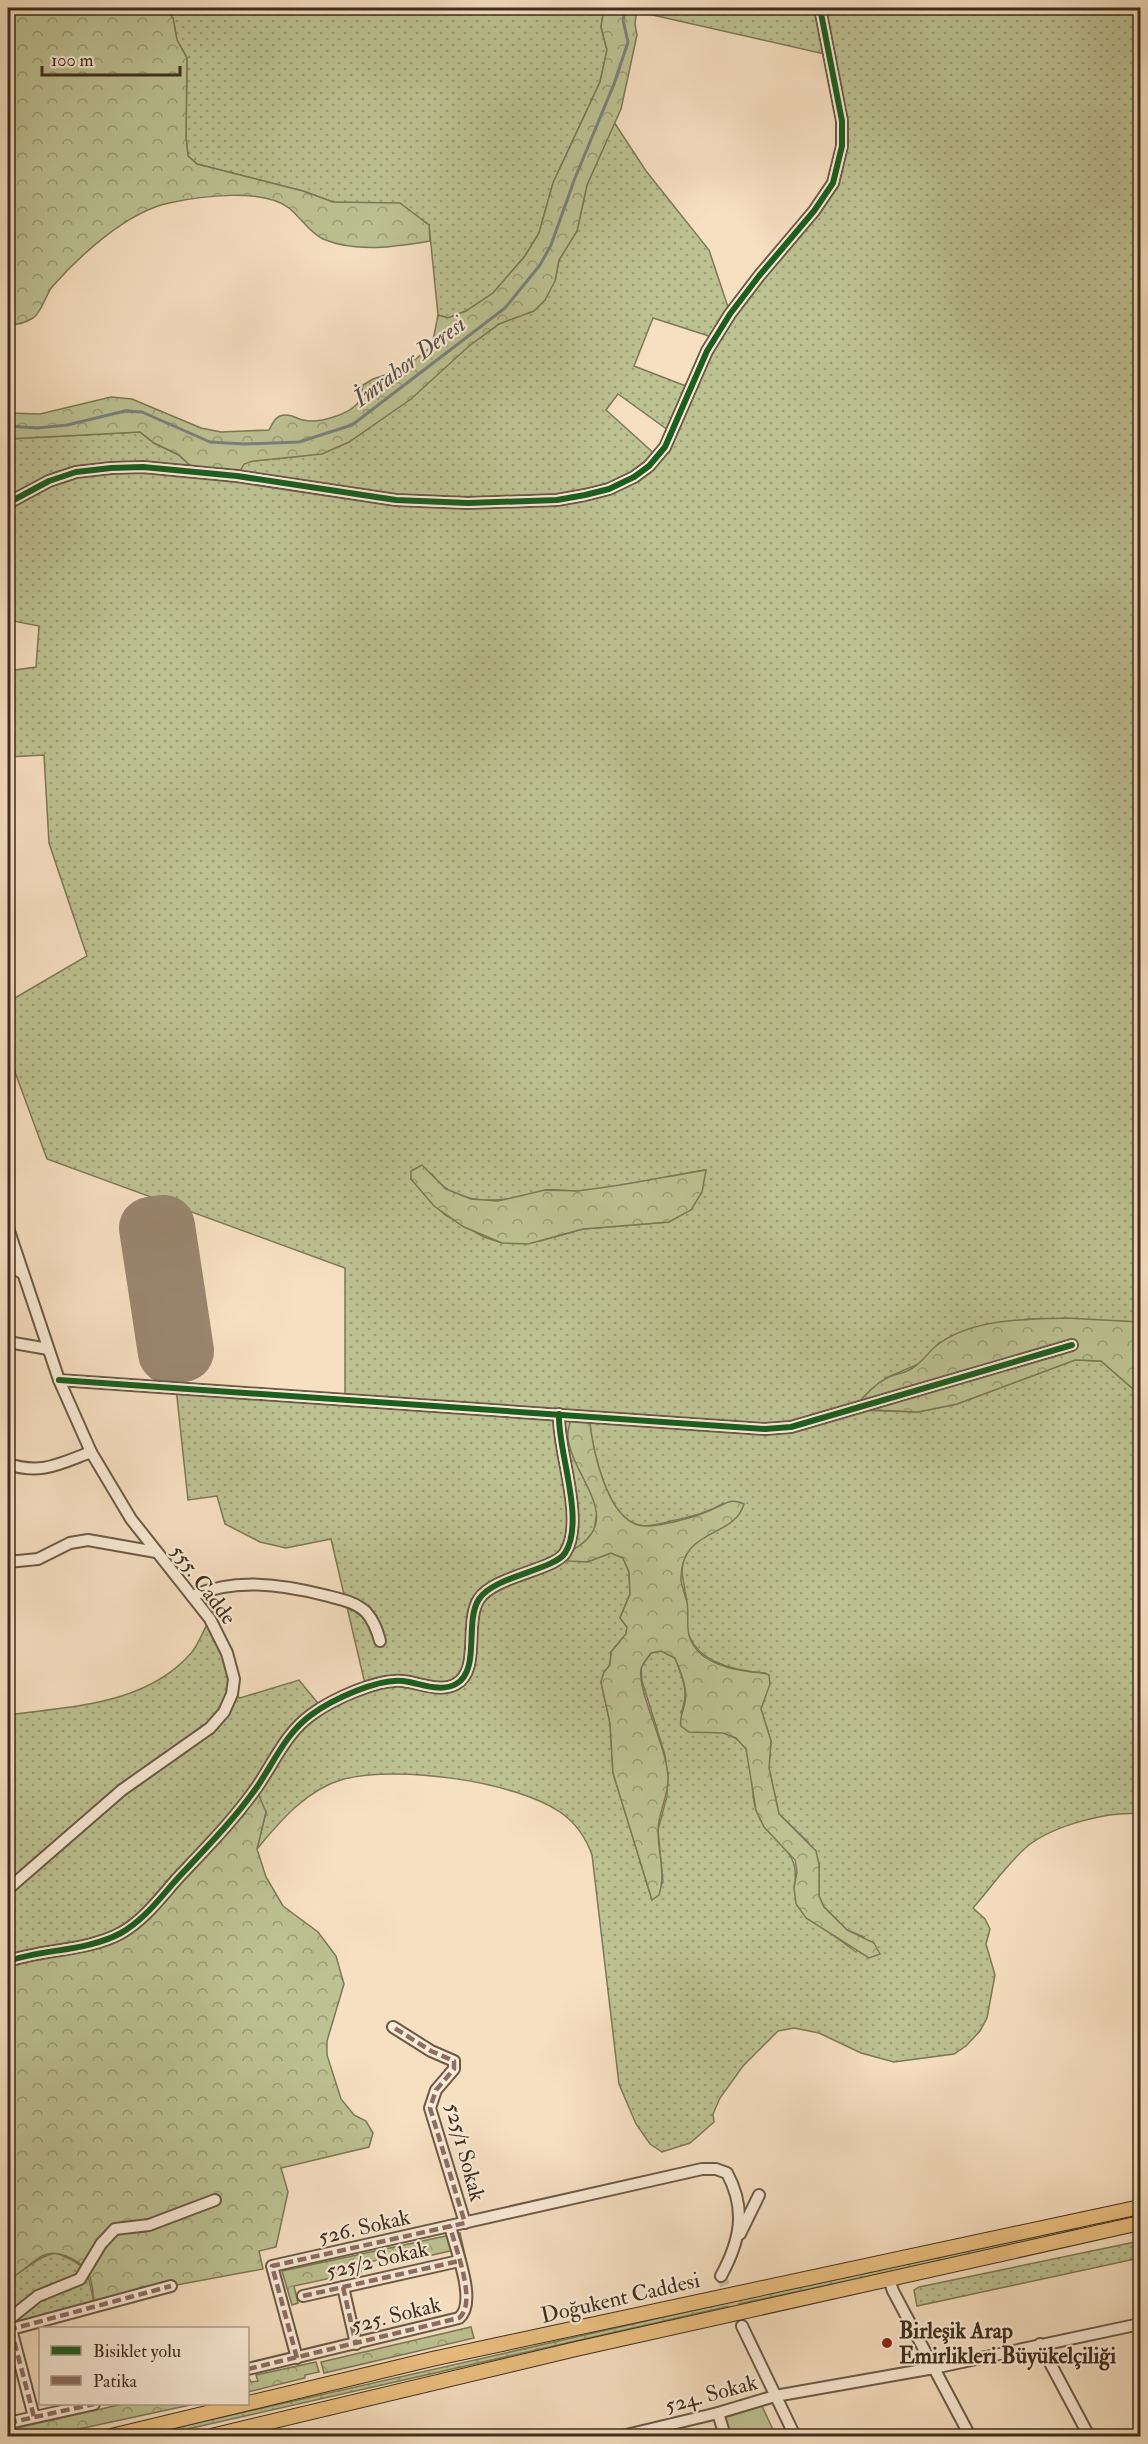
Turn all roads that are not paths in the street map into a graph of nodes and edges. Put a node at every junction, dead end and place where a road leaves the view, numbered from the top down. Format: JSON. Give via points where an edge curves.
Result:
{"nodes":[{"id":1,"x":820,"y":8,"type":"edge"},
{"id":2,"x":8,"y":503,"type":"edge"},
{"id":3,"x":8,"y":1228,"type":"edge"},
{"id":4,"x":8,"y":1265,"type":"edge"},
{"id":5,"x":22,"y":1273,"type":"junction"},
{"id":6,"x":8,"y":1342,"type":"edge"},
{"id":7,"x":1072,"y":1345,"type":"dead end"},
{"id":8,"x":48,"y":1349,"type":"junction"},
{"id":9,"x":59,"y":1380,"type":"junction"},
{"id":10,"x":559,"y":1414,"type":"junction"},
{"id":11,"x":91,"y":1452,"type":"junction"},
{"id":12,"x":8,"y":1464,"type":"edge"},
{"id":13,"x":156,"y":1552,"type":"junction"},
{"id":14,"x":8,"y":1562,"type":"edge"},
{"id":15,"x":192,"y":1596,"type":"junction"},
{"id":16,"x":380,"y":1641,"type":"dead end"},
{"id":17,"x":8,"y":1890,"type":"edge"},
{"id":18,"x":8,"y":1961,"type":"edge"},
{"id":19,"x":393,"y":2027,"type":"dead end"},
{"id":20,"x":759,"y":2195,"type":"dead end"},
{"id":21,"x":215,"y":2200,"type":"dead end"},
{"id":22,"x":1140,"y":2207,"type":"edge"},
{"id":23,"x":465,"y":2223,"type":"junction"},
{"id":24,"x":1140,"y":2223,"type":"edge"},
{"id":25,"x":450,"y":2226,"type":"junction"},
{"id":26,"x":739,"y":2237,"type":"junction"},
{"id":27,"x":459,"y":2261,"type":"junction"},
{"id":28,"x":721,"y":2276,"type":"dead end"},
{"id":29,"x":889,"y":2279,"type":"junction"},
{"id":30,"x":171,"y":2286,"type":"dead end"},
{"id":31,"x":343,"y":2287,"type":"junction"},
{"id":32,"x":303,"y":2296,"type":"dead end"},
{"id":33,"x":9,"y":2326,"type":"edge"},
{"id":34,"x":742,"y":2326,"type":"tunnel mouth"},
{"id":35,"x":1140,"y":2326,"type":"edge"},
{"id":36,"x":356,"y":2344,"type":"junction"},
{"id":37,"x":1040,"y":2344,"type":"junction"},
{"id":38,"x":297,"y":2358,"type":"junction"},
{"id":39,"x":934,"y":2368,"type":"junction"},
{"id":40,"x":249,"y":2369,"type":"edge"},
{"id":41,"x":775,"y":2396,"type":"junction"},
{"id":42,"x":249,"y":2403,"type":"edge"},
{"id":43,"x":85,"y":2405,"type":"edge"},
{"id":44,"x":239,"y":2405,"type":"edge"},
{"id":45,"x":718,"y":2414,"type":"junction"},
{"id":46,"x":34,"y":2417,"type":"junction"},
{"id":47,"x":8,"y":2423,"type":"edge"},
{"id":48,"x":111,"y":2436,"type":"edge"},
{"id":49,"x":211,"y":2436,"type":"edge"},
{"id":50,"x":622,"y":2436,"type":"edge"},
{"id":51,"x":725,"y":2436,"type":"edge"},
{"id":52,"x":795,"y":2436,"type":"edge"},
{"id":53,"x":970,"y":2436,"type":"edge"},
{"id":54,"x":1089,"y":2436,"type":"edge"}],
"edges":[{"from":1,"to":2,"type":"street","via":[[842,121],[842,146],[833,183],[730,314],[707,351],[665,447],[634,477],[609,489],[557,500],[440,503],[396,500],[284,481],[143,467],[111,468],[58,478]]},
{"from":3,"to":5,"type":"street","name":"555. Cadde"},
{"from":4,"to":5,"type":"street"},
{"from":5,"to":8,"type":"street","name":"555. Cadde"},
{"from":6,"to":8,"type":"street"},
{"from":7,"to":10,"type":"street","via":[[791,1427],[765,1429]]},
{"from":8,"to":9,"type":"street","name":"555. Cadde"},
{"from":9,"to":10,"type":"street"},
{"from":9,"to":11,"type":"street","name":"555. Cadde"},
{"from":10,"to":18,"type":"street","via":[[570,1480],[570,1544],[560,1559],[494,1586],[480,1597],[473,1609],[470,1659],[459,1683],[438,1687],[401,1680],[349,1694],[321,1707],[288,1737],[229,1824],[138,1921],[109,1938]]},
{"from":11,"to":12,"type":"street","via":[[40,1470]]},
{"from":11,"to":13,"type":"street","name":"555. Cadde"},
{"from":13,"to":14,"type":"street","via":[[88,1540],[70,1543],[38,1559]]},
{"from":13,"to":15,"type":"street","name":"555. Cadde"},
{"from":15,"to":16,"type":"street","via":[[234,1586],[269,1585],[303,1590],[361,1608],[375,1623]]},
{"from":15,"to":17,"type":"street","name":"555. Cadde","via":[[228,1653],[234,1678],[225,1712],[210,1728],[122,1790]]},
{"from":19,"to":23,"type":"street","name":"525/1 Sokak","via":[[454,2061],[454,2069],[436,2090],[430,2108]]},
{"from":20,"to":26,"type":"street"},
{"from":21,"to":33,"type":"street","via":[[149,2225],[115,2229],[106,2236],[80,2279],[38,2296]]},
{"from":22,"to":42,"type":"main road","name":"Doğukent Caddesi","via":[[441,2356]]},
{"from":23,"to":25,"type":"street","name":"526. Sokak"},
{"from":23,"to":26,"type":"street","name":"526. Sokak","via":[[716,2169],[729,2177]]},
{"from":24,"to":29,"type":"main road","name":"Doğukent Caddesi"},
{"from":25,"to":27,"type":"street","name":"525. Sokak"},
{"from":25,"to":38,"type":"street","name":"526. Sokak","via":[[272,2266]]},
{"from":26,"to":28,"type":"street"},
{"from":27,"to":31,"type":"street","name":"525/2 Sokak"},
{"from":27,"to":36,"type":"street","name":"525. Sokak","via":[[468,2300],[459,2318]]},
{"from":29,"to":39,"type":"street"},
{"from":29,"to":49,"type":"main road","name":"Doğukent Caddesi"},
{"from":30,"to":33,"type":"street"},
{"from":31,"to":32,"type":"street","name":"525/2 Sokak"},
{"from":31,"to":36,"type":"street"},
{"from":33,"to":46,"type":"street"},
{"from":34,"to":41,"type":"street"},
{"from":35,"to":37,"type":"street","name":"524. Sokak"},
{"from":36,"to":38,"type":"street","name":"525. Sokak"},
{"from":37,"to":39,"type":"street","name":"524. Sokak"},
{"from":37,"to":54,"type":"street"},
{"from":38,"to":40,"type":"street","name":"525. Sokak"},
{"from":39,"to":41,"type":"street","name":"524. Sokak"},
{"from":39,"to":53,"type":"street"},
{"from":41,"to":45,"type":"street","name":"524. Sokak"},
{"from":41,"to":52,"type":"street"},
{"from":43,"to":46,"type":"street"},
{"from":44,"to":48,"type":"main road","name":"Doğukent Caddesi"},
{"from":45,"to":50,"type":"street","name":"524. Sokak"},
{"from":45,"to":51,"type":"street"},
{"from":46,"to":47,"type":"street"}]}
